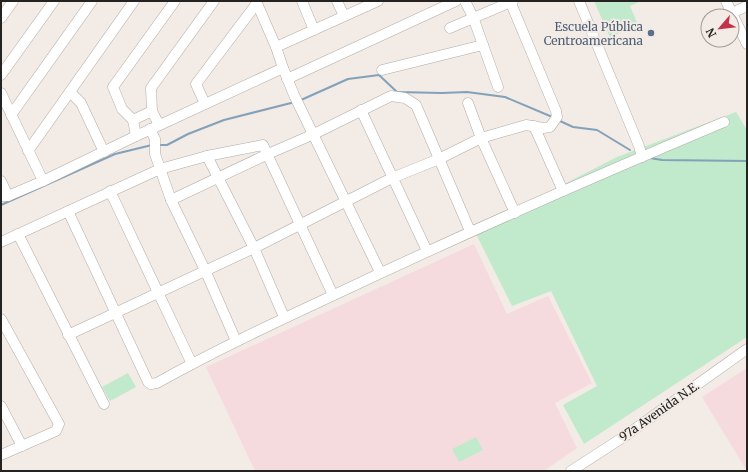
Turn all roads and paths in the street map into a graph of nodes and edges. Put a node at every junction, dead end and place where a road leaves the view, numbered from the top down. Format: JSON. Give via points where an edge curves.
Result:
{"nodes":[{"id":1,"x":13,"y":1,"type":"edge"},
{"id":2,"x":54,"y":1,"type":"edge"},
{"id":3,"x":92,"y":1,"type":"edge"},
{"id":4,"x":134,"y":1,"type":"edge"},
{"id":5,"x":175,"y":1,"type":"edge"},
{"id":6,"x":214,"y":1,"type":"edge"},
{"id":7,"x":302,"y":1,"type":"edge"},
{"id":8,"x":337,"y":1,"type":"edge"},
{"id":9,"x":456,"y":1,"type":"edge"},
{"id":10,"x":465,"y":1,"type":"edge"},
{"id":11,"x":511,"y":1,"type":"edge"},
{"id":12,"x":579,"y":1,"type":"edge"},
{"id":13,"x":256,"y":2,"type":"edge"},
{"id":14,"x":375,"y":2,"type":"edge"},
{"id":15,"x":344,"y":16,"type":"junction"},
{"id":16,"x":473,"y":17,"type":"junction"},
{"id":17,"x":1,"y":18,"type":"edge"},
{"id":18,"x":450,"y":28,"type":"dead end"},
{"id":19,"x":314,"y":30,"type":"junction"},
{"id":20,"x":740,"y":30,"type":"edge"},
{"id":21,"x":747,"y":44,"type":"edge"},
{"id":22,"x":483,"y":45,"type":"junction"},
{"id":23,"x":276,"y":47,"type":"junction"},
{"id":24,"x":283,"y":68,"type":"junction"},
{"id":25,"x":382,"y":70,"type":"dead end"},
{"id":26,"x":1,"y":75,"type":"edge"},
{"id":27,"x":287,"y":79,"type":"junction"},
{"id":28,"x":498,"y":87,"type":"dead end"},
{"id":29,"x":70,"y":92,"type":"junction"},
{"id":30,"x":1,"y":93,"type":"edge"},
{"id":31,"x":468,"y":103,"type":"dead end"},
{"id":32,"x":205,"y":104,"type":"junction"},
{"id":33,"x":361,"y":110,"type":"junction"},
{"id":34,"x":152,"y":111,"type":"junction"},
{"id":35,"x":11,"y":115,"type":"junction"},
{"id":36,"x":133,"y":120,"type":"junction"},
{"id":37,"x":724,"y":122,"type":"dead end"},
{"id":38,"x":534,"y":126,"type":"junction"},
{"id":39,"x":155,"y":131,"type":"junction"},
{"id":40,"x":314,"y":134,"type":"junction"},
{"id":41,"x":136,"y":136,"type":"junction"},
{"id":42,"x":481,"y":138,"type":"junction"},
{"id":43,"x":28,"y":151,"type":"junction"},
{"id":44,"x":104,"y":152,"type":"junction"},
{"id":45,"x":268,"y":154,"type":"junction"},
{"id":46,"x":207,"y":156,"type":"junction"},
{"id":47,"x":642,"y":157,"type":"junction"},
{"id":48,"x":439,"y":159,"type":"junction"},
{"id":49,"x":160,"y":169,"type":"junction"},
{"id":50,"x":218,"y":177,"type":"junction"},
{"id":51,"x":392,"y":178,"type":"junction"},
{"id":52,"x":1,"y":181,"type":"edge"},
{"id":53,"x":43,"y":181,"type":"junction"},
{"id":54,"x":110,"y":191,"type":"junction"},
{"id":55,"x":563,"y":191,"type":"junction"},
{"id":56,"x":4,"y":196,"type":"edge"},
{"id":57,"x":171,"y":200,"type":"junction"},
{"id":58,"x":346,"y":201,"type":"junction"},
{"id":59,"x":68,"y":211,"type":"junction"},
{"id":60,"x":515,"y":213,"type":"junction"},
{"id":61,"x":300,"y":224,"type":"junction"},
{"id":62,"x":470,"y":231,"type":"junction"},
{"id":63,"x":18,"y":234,"type":"junction"},
{"id":64,"x":1,"y":242,"type":"edge"},
{"id":65,"x":254,"y":248,"type":"junction"},
{"id":66,"x":427,"y":251,"type":"junction"},
{"id":67,"x":205,"y":270,"type":"junction"},
{"id":68,"x":380,"y":272,"type":"junction"},
{"id":69,"x":158,"y":293,"type":"junction"},
{"id":70,"x":333,"y":295,"type":"junction"},
{"id":71,"x":115,"y":313,"type":"junction"},
{"id":72,"x":284,"y":317,"type":"junction"},
{"id":73,"x":1,"y":319,"type":"edge"},
{"id":74,"x":68,"y":335,"type":"junction"},
{"id":75,"x":236,"y":341,"type":"junction"},
{"id":76,"x":747,"y":349,"type":"edge"},
{"id":77,"x":192,"y":364,"type":"junction"},
{"id":78,"x":104,"y":404,"type":"dead end"},
{"id":79,"x":1,"y":406,"type":"edge"},
{"id":80,"x":22,"y":446,"type":"junction"},
{"id":81,"x":1,"y":456,"type":"edge"},
{"id":82,"x":571,"y":471,"type":"edge"}],
"edges":[{"from":1,"to":17,"type":"street"},
{"from":2,"to":26,"type":"street"},
{"from":3,"to":35,"type":"street"},
{"from":4,"to":29,"type":"street"},
{"from":5,"to":36,"type":"street","via":[[113,87],[122,109]]},
{"from":6,"to":34,"type":"street","via":[[151,88]]},
{"from":7,"to":19,"type":"street"},
{"from":8,"to":15,"type":"street"},
{"from":9,"to":27,"type":"street"},
{"from":10,"to":16,"type":"street"},
{"from":11,"to":16,"type":"street"},
{"from":11,"to":38,"type":"street","via":[[556,111],[557,117],[550,127]]},
{"from":12,"to":47,"type":"street"},
{"from":13,"to":23,"type":"street"},
{"from":13,"to":32,"type":"street","via":[[196,84]]},
{"from":14,"to":15,"type":"street"},
{"from":15,"to":19,"type":"street"},
{"from":16,"to":18,"type":"street"},
{"from":16,"to":22,"type":"street"},
{"from":19,"to":23,"type":"street"},
{"from":20,"to":21,"type":"street"},
{"from":22,"to":25,"type":"street"},
{"from":22,"to":28,"type":"street"},
{"from":23,"to":24,"type":"street"},
{"from":24,"to":27,"type":"street"},
{"from":24,"to":32,"type":"street"},
{"from":27,"to":40,"type":"street"},
{"from":29,"to":43,"type":"street"},
{"from":29,"to":44,"type":"street","via":[[82,103]]},
{"from":30,"to":35,"type":"street"},
{"from":31,"to":42,"type":"street"},
{"from":32,"to":39,"type":"street"},
{"from":33,"to":40,"type":"street"},
{"from":33,"to":48,"type":"street","via":[[391,96],[405,98],[416,105]]},
{"from":33,"to":51,"type":"street"},
{"from":34,"to":36,"type":"street"},
{"from":34,"to":39,"type":"street"},
{"from":35,"to":43,"type":"street"},
{"from":36,"to":41,"type":"street"},
{"from":37,"to":47,"type":"street"},
{"from":38,"to":42,"type":"street","via":[[526,125]]},
{"from":38,"to":55,"type":"street"},
{"from":39,"to":41,"type":"street"},
{"from":39,"to":49,"type":"street","via":[[155,154]]},
{"from":40,"to":45,"type":"street"},
{"from":40,"to":58,"type":"street"},
{"from":41,"to":44,"type":"street"},
{"from":42,"to":48,"type":"street"},
{"from":42,"to":60,"type":"street"},
{"from":43,"to":53,"type":"street"},
{"from":44,"to":53,"type":"street"},
{"from":45,"to":46,"type":"street","via":[[264,145]]},
{"from":45,"to":50,"type":"street"},
{"from":45,"to":61,"type":"street"},
{"from":46,"to":49,"type":"street"},
{"from":46,"to":50,"type":"street"},
{"from":47,"to":55,"type":"street"},
{"from":48,"to":51,"type":"street"},
{"from":48,"to":62,"type":"street"},
{"from":49,"to":54,"type":"street"},
{"from":49,"to":57,"type":"street"},
{"from":50,"to":57,"type":"street"},
{"from":50,"to":65,"type":"street"},
{"from":51,"to":58,"type":"street"},
{"from":51,"to":66,"type":"street"},
{"from":52,"to":56,"type":"street"},
{"from":53,"to":56,"type":"street"},
{"from":54,"to":59,"type":"street"},
{"from":54,"to":69,"type":"street"},
{"from":55,"to":60,"type":"street"},
{"from":57,"to":67,"type":"street"},
{"from":58,"to":61,"type":"street"},
{"from":58,"to":68,"type":"street"},
{"from":59,"to":63,"type":"street"},
{"from":59,"to":71,"type":"street"},
{"from":60,"to":62,"type":"street"},
{"from":61,"to":65,"type":"street"},
{"from":61,"to":70,"type":"street"},
{"from":62,"to":66,"type":"street"},
{"from":63,"to":64,"type":"street"},
{"from":63,"to":74,"type":"street"},
{"from":65,"to":67,"type":"street"},
{"from":65,"to":72,"type":"street"},
{"from":66,"to":68,"type":"street"},
{"from":67,"to":69,"type":"street"},
{"from":67,"to":75,"type":"street"},
{"from":68,"to":70,"type":"street"},
{"from":69,"to":71,"type":"street"},
{"from":69,"to":77,"type":"street"},
{"from":70,"to":72,"type":"street"},
{"from":71,"to":74,"type":"street"},
{"from":71,"to":77,"type":"street","via":[[151,384]]},
{"from":72,"to":75,"type":"street"},
{"from":73,"to":80,"type":"street","via":[[59,424],[56,431]]},
{"from":74,"to":78,"type":"street"},
{"from":75,"to":77,"type":"street"},
{"from":76,"to":82,"type":"street","name":"97a Avenida N.E."},
{"from":79,"to":80,"type":"street"},
{"from":80,"to":81,"type":"street"}]}
